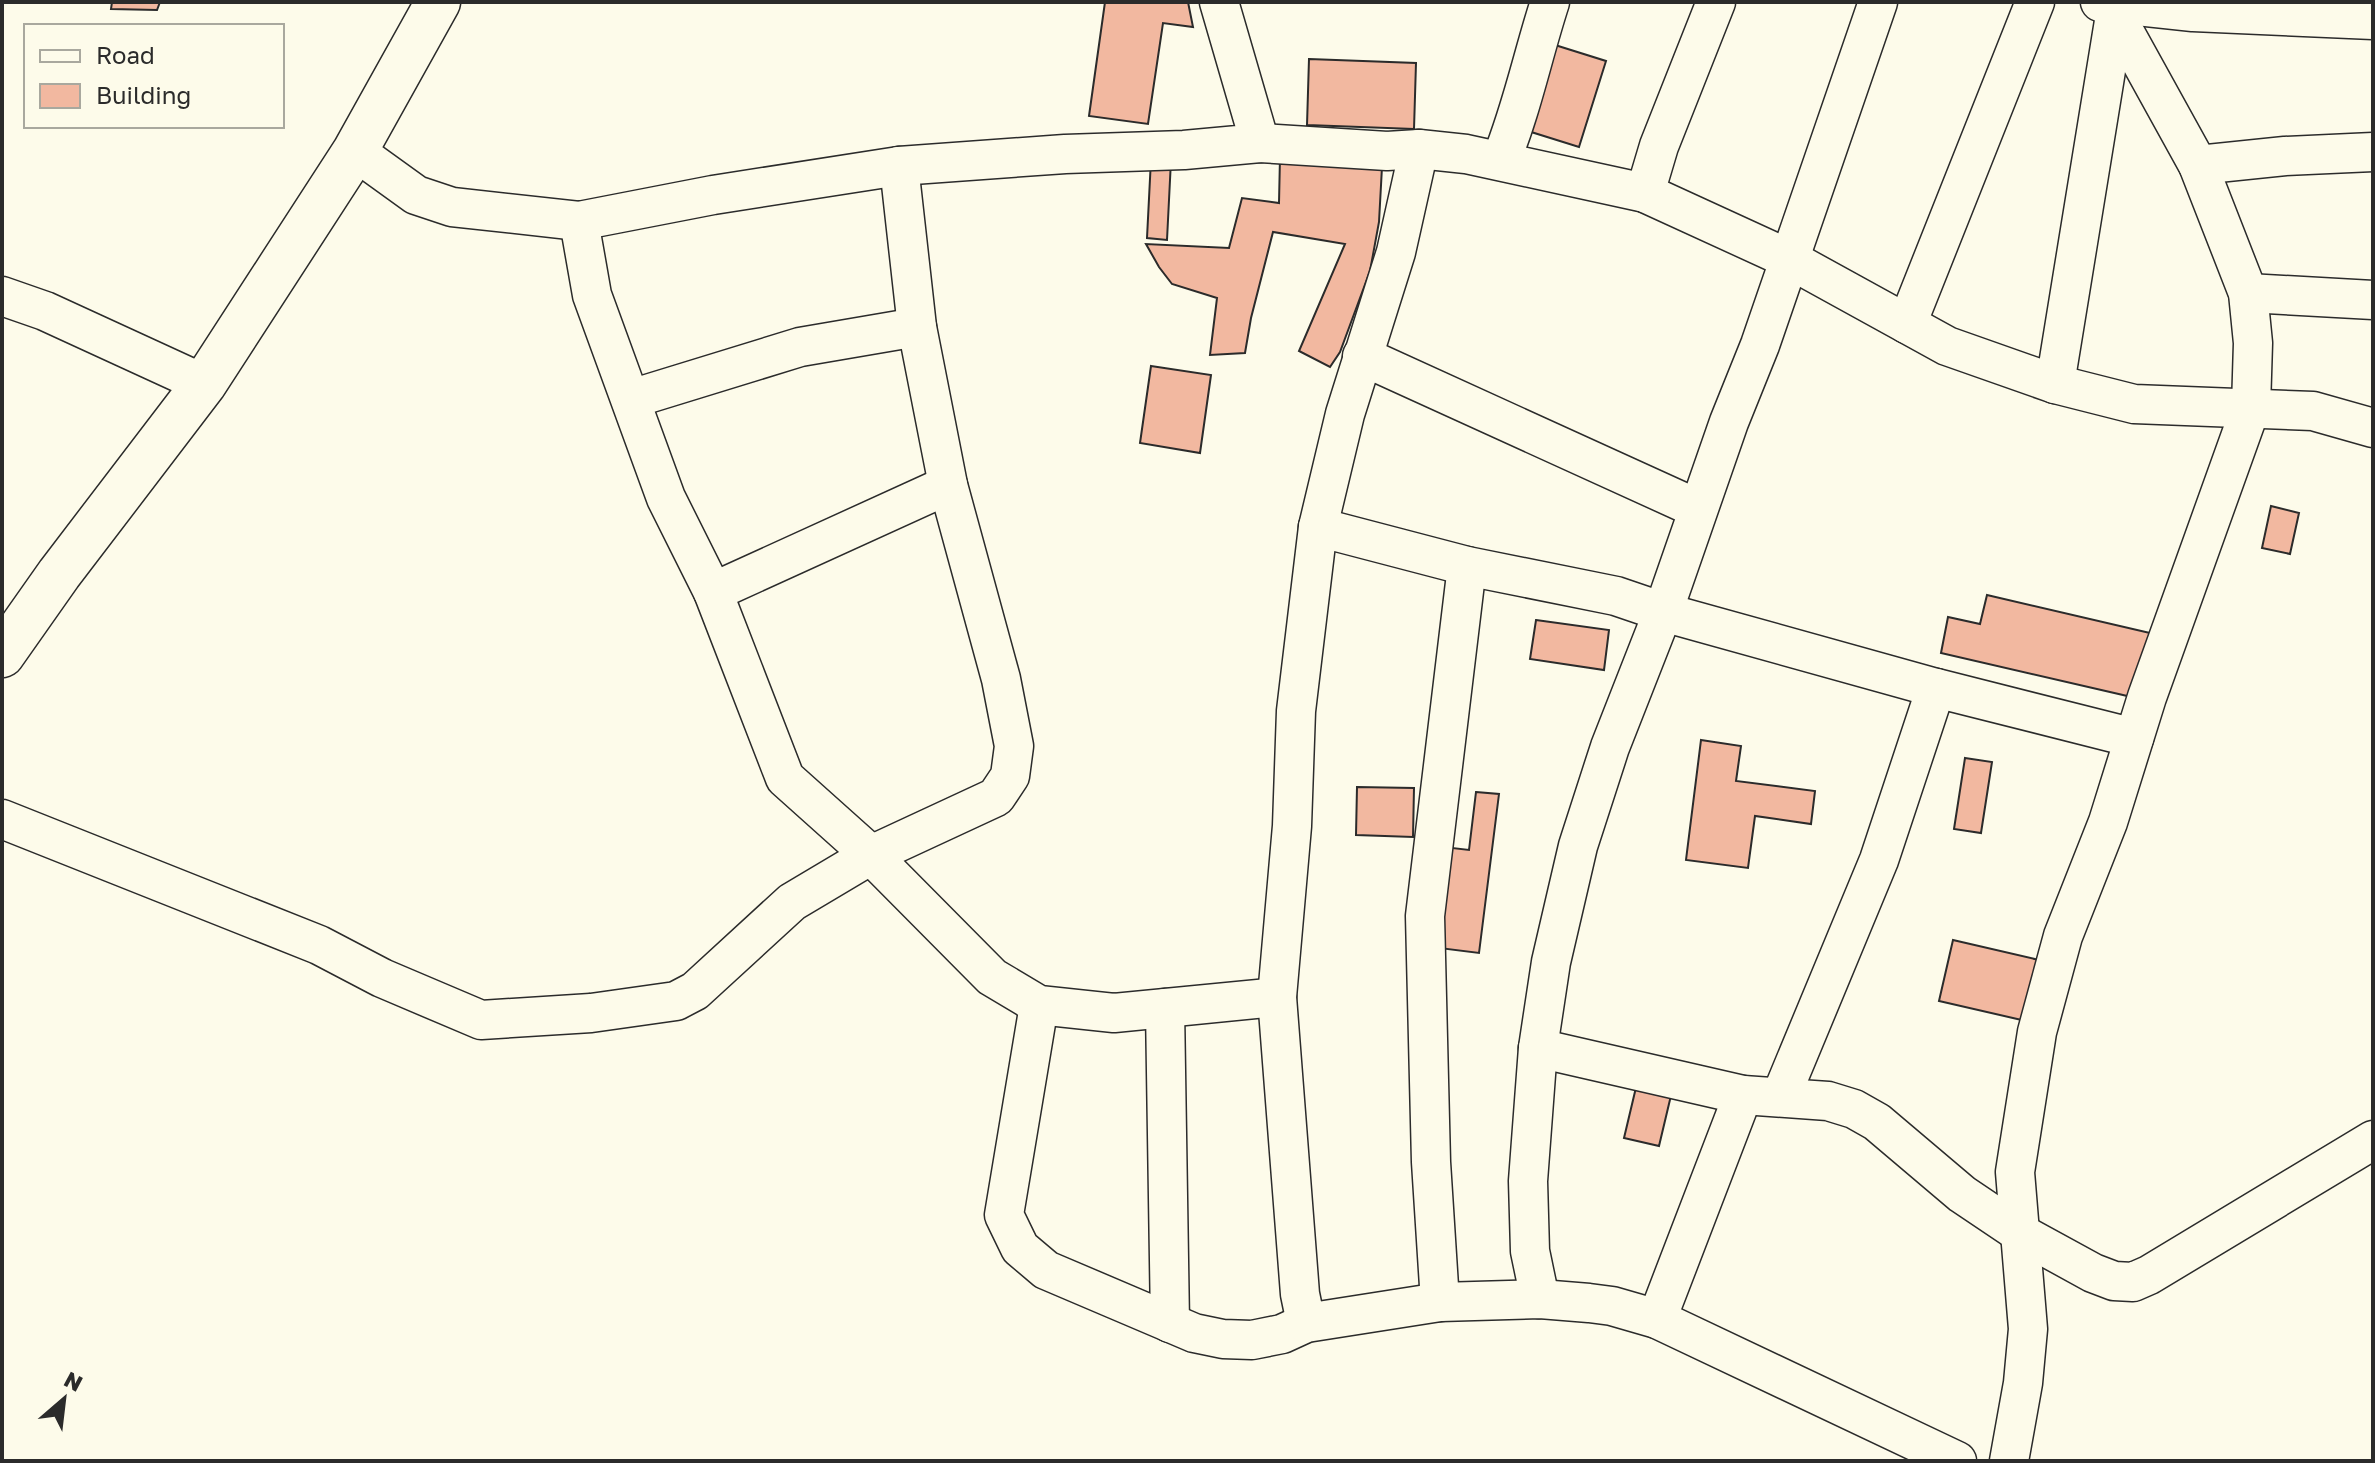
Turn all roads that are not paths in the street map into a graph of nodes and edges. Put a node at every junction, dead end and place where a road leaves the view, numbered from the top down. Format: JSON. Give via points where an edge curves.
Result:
{"nodes":[{"id":1,"x":438,"y":2,"type":"edge"},
{"id":2,"x":1219,"y":2,"type":"edge"},
{"id":3,"x":1550,"y":2,"type":"edge"},
{"id":4,"x":1716,"y":2,"type":"edge"},
{"id":5,"x":1878,"y":2,"type":"edge"},
{"id":6,"x":2035,"y":2,"type":"edge"},
{"id":7,"x":2108,"y":5,"type":"edge"},
{"id":8,"x":2373,"y":20,"type":"edge"},
{"id":9,"x":1260,"y":143,"type":"junction"},
{"id":10,"x":1419,"y":149,"type":"junction"},
{"id":11,"x":355,"y":151,"type":"junction"},
{"id":12,"x":2373,"y":152,"type":"edge"},
{"id":13,"x":1501,"y":160,"type":"junction"},
{"id":14,"x":2198,"y":165,"type":"junction"},
{"id":15,"x":899,"y":166,"type":"junction"},
{"id":16,"x":1645,"y":193,"type":"junction"},
{"id":17,"x":579,"y":221,"type":"junction"},
{"id":18,"x":1789,"y":259,"type":"junction"},
{"id":19,"x":2248,"y":293,"type":"junction"},
{"id":20,"x":2,"y":296,"type":"edge"},
{"id":21,"x":2373,"y":300,"type":"edge"},
{"id":22,"x":1907,"y":324,"type":"junction"},
{"id":23,"x":917,"y":327,"type":"junction"},
{"id":24,"x":1362,"y":356,"type":"junction"},
{"id":25,"x":204,"y":384,"type":"junction"},
{"id":26,"x":2055,"y":384,"type":"junction"},
{"id":27,"x":631,"y":399,"type":"junction"},
{"id":28,"x":2251,"y":407,"type":"junction"},
{"id":29,"x":2373,"y":428,"type":"edge"},
{"id":30,"x":948,"y":485,"type":"junction"},
{"id":31,"x":1698,"y":509,"type":"junction"},
{"id":32,"x":1318,"y":527,"type":"junction"},
{"id":33,"x":1467,"y":566,"type":"junction"},
{"id":34,"x":713,"y":592,"type":"junction"},
{"id":35,"x":1663,"y":612,"type":"junction"},
{"id":36,"x":2,"y":655,"type":"edge"},
{"id":37,"x":1936,"y":688,"type":"junction"},
{"id":38,"x":2134,"y":738,"type":"junction"},
{"id":39,"x":2,"y":819,"type":"edge"},
{"id":40,"x":871,"y":855,"type":"junction"},
{"id":41,"x":1277,"y":997,"type":"junction"},
{"id":42,"x":1039,"y":1005,"type":"junction"},
{"id":43,"x":1165,"y":1008,"type":"junction"},
{"id":44,"x":1538,"y":1048,"type":"junction"},
{"id":45,"x":1743,"y":1095,"type":"junction"},
{"id":46,"x":1781,"y":1096,"type":"junction"},
{"id":47,"x":2373,"y":1140,"type":"edge"},
{"id":48,"x":2020,"y":1233,"type":"junction"},
{"id":49,"x":1540,"y":1299,"type":"junction"},
{"id":50,"x":1440,"y":1302,"type":"junction"},
{"id":51,"x":1657,"y":1319,"type":"junction"},
{"id":52,"x":1170,"y":1323,"type":"junction"},
{"id":53,"x":1306,"y":1323,"type":"junction"},
{"id":54,"x":1957,"y":1461,"type":"edge"},
{"id":55,"x":2009,"y":1461,"type":"edge"}],
"edges":[{"from":1,"to":11,"type":"street"},
{"from":2,"to":9,"type":"street"},
{"from":3,"to":13,"type":"street"},
{"from":4,"to":16,"type":"street"},
{"from":5,"to":18,"type":"street"},
{"from":6,"to":22,"type":"street"},
{"from":7,"to":8,"type":"street"},
{"from":7,"to":14,"type":"street"},
{"from":7,"to":26,"type":"street"},
{"from":9,"to":10,"type":"street"},
{"from":9,"to":15,"type":"street"},
{"from":10,"to":13,"type":"street"},
{"from":10,"to":24,"type":"street","via":[[1396,252]]},
{"from":11,"to":17,"type":"street","via":[[416,195],[452,207]]},
{"from":11,"to":25,"type":"street"},
{"from":12,"to":14,"type":"street"},
{"from":13,"to":16,"type":"street"},
{"from":14,"to":19,"type":"street"},
{"from":15,"to":17,"type":"street"},
{"from":15,"to":23,"type":"street"},
{"from":16,"to":18,"type":"street"},
{"from":17,"to":27,"type":"street","via":[[592,295]]},
{"from":18,"to":22,"type":"street"},
{"from":18,"to":31,"type":"street"},
{"from":19,"to":21,"type":"street"},
{"from":19,"to":28,"type":"street"},
{"from":20,"to":25,"type":"street"},
{"from":22,"to":26,"type":"street","via":[[1947,346]]},
{"from":23,"to":27,"type":"street","via":[[800,347]]},
{"from":23,"to":30,"type":"street"},
{"from":24,"to":31,"type":"street"},
{"from":24,"to":32,"type":"street"},
{"from":25,"to":36,"type":"street"},
{"from":26,"to":28,"type":"street","via":[[2134,404]]},
{"from":27,"to":34,"type":"street","via":[[666,498]]},
{"from":28,"to":29,"type":"street","via":[[2313,411]]},
{"from":28,"to":38,"type":"street"},
{"from":30,"to":34,"type":"street"},
{"from":30,"to":40,"type":"street","via":[[1001,679],[1014,746],[1010,776],[996,797]]},
{"from":31,"to":35,"type":"street"},
{"from":32,"to":33,"type":"street"},
{"from":32,"to":41,"type":"street","via":[[1296,711]]},
{"from":33,"to":35,"type":"street","via":[[1616,596]]},
{"from":33,"to":50,"type":"street","via":[[1425,916]]},
{"from":34,"to":40,"type":"street","via":[[785,778]]},
{"from":35,"to":37,"type":"street"},
{"from":35,"to":44,"type":"street","via":[[1578,846]]},
{"from":37,"to":38,"type":"street"},
{"from":37,"to":46,"type":"street","via":[[1879,860]]},
{"from":38,"to":48,"type":"street","via":[[2063,936],[2037,1032],[2015,1172]]},
{"from":39,"to":40,"type":"street","via":[[319,945],[481,1020],[676,1001],[695,991],[792,902]]},
{"from":40,"to":42,"type":"street","via":[[992,977]]},
{"from":41,"to":43,"type":"street"},
{"from":41,"to":53,"type":"street"},
{"from":42,"to":43,"type":"street","via":[[1114,1013]]},
{"from":42,"to":52,"type":"street","via":[[1004,1215],[1020,1248],[1046,1270]]},
{"from":43,"to":52,"type":"street"},
{"from":44,"to":45,"type":"street"},
{"from":44,"to":49,"type":"street","via":[[1528,1181],[1530,1251]]},
{"from":45,"to":46,"type":"street"},
{"from":45,"to":51,"type":"street"},
{"from":46,"to":48,"type":"street","via":[[1828,1101],[1877,1122],[1962,1194]]},
{"from":47,"to":48,"type":"street","via":[[2133,1282],[2093,1273]]},
{"from":48,"to":55,"type":"street","via":[[2028,1329]]},
{"from":49,"to":50,"type":"street"},
{"from":49,"to":51,"type":"street","via":[[1612,1306]]},
{"from":50,"to":53,"type":"street"},
{"from":51,"to":54,"type":"street"},
{"from":52,"to":53,"type":"street","via":[[1194,1333],[1252,1340]]}]}
